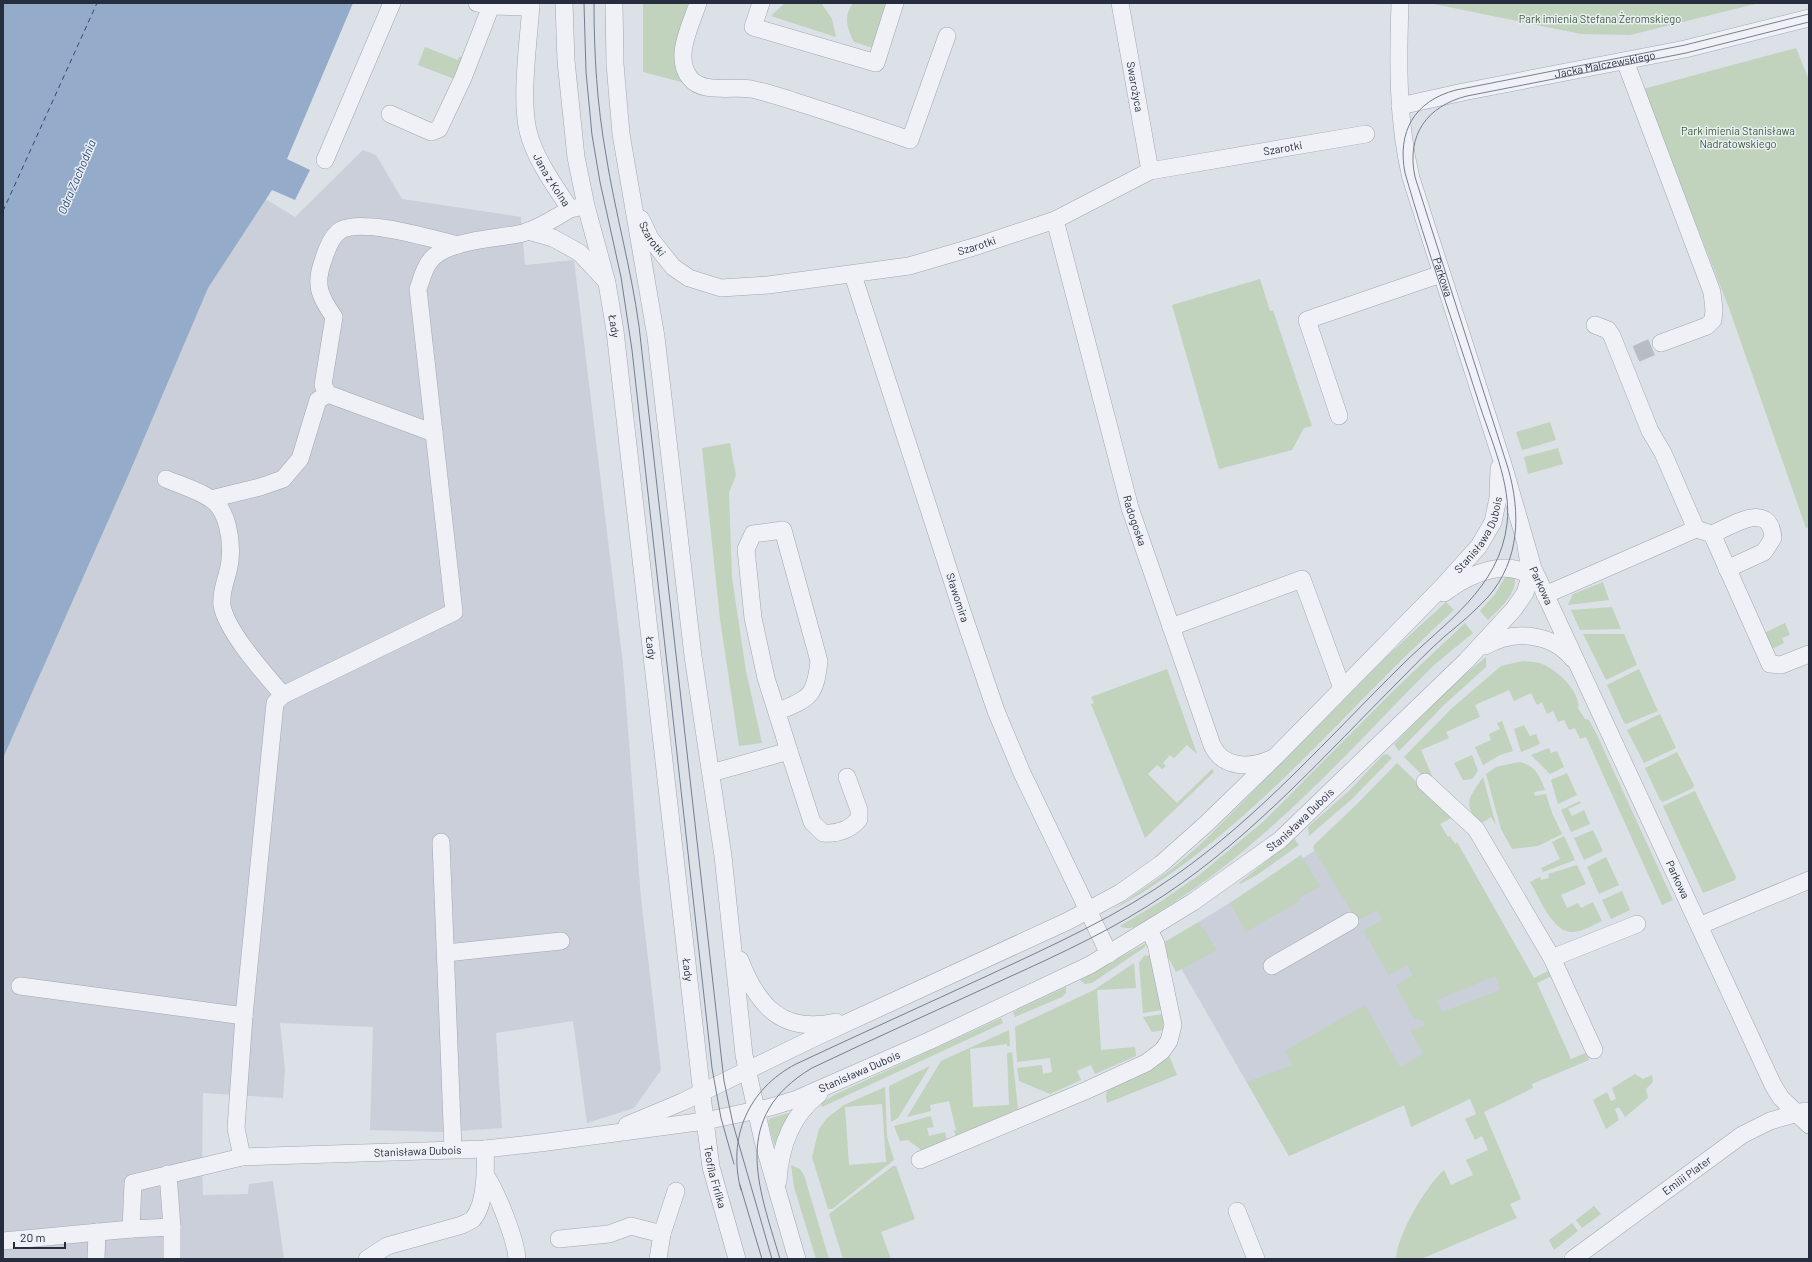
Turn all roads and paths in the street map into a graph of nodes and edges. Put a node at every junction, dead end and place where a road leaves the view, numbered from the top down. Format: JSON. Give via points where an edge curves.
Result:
{"nodes":[{"id":1,"x":392,"y":3,"type":"edge"},
{"id":2,"x":564,"y":3,"type":"edge"},
{"id":3,"x":614,"y":3,"type":"edge"},
{"id":4,"x":698,"y":3,"type":"edge"},
{"id":5,"x":761,"y":3,"type":"edge"},
{"id":6,"x":895,"y":3,"type":"edge"},
{"id":7,"x":1120,"y":3,"type":"edge"},
{"id":8,"x":1400,"y":3,"type":"edge"},
{"id":9,"x":484,"y":4,"type":"edge"},
{"id":10,"x":531,"y":5,"type":"edge"},
{"id":11,"x":1809,"y":18,"type":"edge"},
{"id":12,"x":947,"y":36,"type":"dead end"},
{"id":13,"x":1625,"y":61,"type":"junction"},
{"id":14,"x":1400,"y":106,"type":"junction"},
{"id":15,"x":390,"y":114,"type":"dead end"},
{"id":16,"x":1366,"y":134,"type":"dead end"},
{"id":17,"x":325,"y":160,"type":"dead end"},
{"id":18,"x":1150,"y":171,"type":"junction"},
{"id":19,"x":628,"y":183,"type":"junction"},
{"id":20,"x":578,"y":207,"type":"junction"},
{"id":21,"x":1055,"y":220,"type":"junction"},
{"id":22,"x":528,"y":231,"type":"junction"},
{"id":23,"x":458,"y":245,"type":"junction"},
{"id":24,"x":1442,"y":274,"type":"junction"},
{"id":25,"x":853,"y":275,"type":"junction"},
{"id":26,"x":607,"y":283,"type":"junction"},
{"id":27,"x":1595,"y":325,"type":"dead end"},
{"id":28,"x":1661,"y":343,"type":"tunnel mouth"},
{"id":29,"x":328,"y":394,"type":"junction"},
{"id":30,"x":1339,"y":416,"type":"dead end"},
{"id":31,"x":1492,"y":431,"type":"junction"},
{"id":32,"x":434,"y":433,"type":"junction"},
{"id":33,"x":166,"y":479,"type":"dead end"},
{"id":34,"x":211,"y":499,"type":"junction"},
{"id":35,"x":1704,"y":532,"type":"junction"},
{"id":36,"x":1526,"y":546,"type":"junction"},
{"id":37,"x":1727,"y":568,"type":"junction"},
{"id":38,"x":1530,"y":575,"type":"junction"},
{"id":39,"x":1545,"y":596,"type":"junction"},
{"id":40,"x":1409,"y":619,"type":"junction"},
{"id":41,"x":1171,"y":627,"type":"junction"},
{"id":42,"x":1809,"y":654,"type":"edge"},
{"id":43,"x":1469,"y":659,"type":"junction"},
{"id":44,"x":1582,"y":671,"type":"junction"},
{"id":45,"x":1342,"y":688,"type":"junction"},
{"id":46,"x":283,"y":695,"type":"junction"},
{"id":47,"x":776,"y":712,"type":"junction"},
{"id":48,"x":789,"y":751,"type":"junction"},
{"id":49,"x":1275,"y":757,"type":"junction"},
{"id":50,"x":711,"y":773,"type":"junction"},
{"id":51,"x":847,"y":777,"type":"dead end"},
{"id":52,"x":1425,"y":782,"type":"dead end"},
{"id":53,"x":441,"y":842,"type":"dead end"},
{"id":54,"x":1809,"y":880,"type":"edge"},
{"id":55,"x":1088,"y":910,"type":"junction"},
{"id":56,"x":1350,"y":920,"type":"dead end"},
{"id":57,"x":1637,"y":924,"type":"dead end"},
{"id":58,"x":1701,"y":926,"type":"junction"},
{"id":59,"x":1149,"y":930,"type":"junction"},
{"id":60,"x":733,"y":937,"type":"junction"},
{"id":61,"x":560,"y":941,"type":"dead end"},
{"id":62,"x":446,"y":953,"type":"junction"},
{"id":63,"x":1109,"y":954,"type":"junction"},
{"id":64,"x":1552,"y":958,"type":"junction"},
{"id":65,"x":1272,"y":966,"type":"dead end"},
{"id":66,"x":20,"y":986,"type":"dead end"},
{"id":67,"x":865,"y":1014,"type":"junction"},
{"id":68,"x":244,"y":1016,"type":"junction"},
{"id":69,"x":1594,"y":1050,"type":"dead end"},
{"id":70,"x":747,"y":1070,"type":"junction"},
{"id":71,"x":836,"y":1083,"type":"junction"},
{"id":72,"x":702,"y":1092,"type":"junction"},
{"id":73,"x":756,"y":1111,"type":"junction"},
{"id":74,"x":1802,"y":1112,"type":"edge"},
{"id":75,"x":704,"y":1121,"type":"junction"},
{"id":76,"x":1809,"y":1125,"type":"edge"},
{"id":77,"x":592,"y":1136,"type":"junction"},
{"id":78,"x":453,"y":1149,"type":"junction"},
{"id":79,"x":485,"y":1149,"type":"junction"},
{"id":80,"x":242,"y":1157,"type":"junction"},
{"id":81,"x":920,"y":1160,"type":"dead end"},
{"id":82,"x":168,"y":1174,"type":"junction"},
{"id":83,"x":486,"y":1176,"type":"junction"},
{"id":84,"x":676,"y":1191,"type":"dead end"},
{"id":85,"x":779,"y":1197,"type":"junction"},
{"id":86,"x":1237,"y":1211,"type":"dead end"},
{"id":87,"x":172,"y":1228,"type":"junction"},
{"id":88,"x":130,"y":1229,"type":"junction"},
{"id":89,"x":97,"y":1232,"type":"junction"},
{"id":90,"x":662,"y":1234,"type":"junction"},
{"id":91,"x":559,"y":1239,"type":"dead end"},
{"id":92,"x":3,"y":1241,"type":"edge"},
{"id":93,"x":96,"y":1259,"type":"edge"},
{"id":94,"x":172,"y":1259,"type":"edge"},
{"id":95,"x":367,"y":1259,"type":"edge"},
{"id":96,"x":517,"y":1259,"type":"edge"},
{"id":97,"x":658,"y":1259,"type":"edge"},
{"id":98,"x":738,"y":1259,"type":"edge"},
{"id":99,"x":798,"y":1259,"type":"edge"},
{"id":100,"x":1256,"y":1259,"type":"edge"},
{"id":101,"x":1573,"y":1259,"type":"edge"}],
"edges":[{"from":1,"to":17,"type":"street"},
{"from":2,"to":20,"type":"street","name":"Jana z Kolna"},
{"from":3,"to":19,"type":"street","via":[[618,112]]},
{"from":4,"to":12,"type":"street","via":[[683,50],[683,65],[690,79],[716,89],[732,87],[770,94],[910,140]]},
{"from":5,"to":6,"type":"street","via":[[753,26],[876,64]]},
{"from":7,"to":18,"type":"street","name":"Swarożyca"},
{"from":8,"to":14,"type":"street","name":"Parkowa"},
{"from":9,"to":10,"type":"street"},
{"from":9,"to":15,"type":"street","via":[[463,78],[439,129],[431,132]]},
{"from":10,"to":20,"type":"street","name":"Jana z Kolna","via":[[526,85],[528,130],[543,166]]},
{"from":11,"to":13,"type":"street","name":"Jacka Malczewskiego","via":[[1695,47]]},
{"from":13,"to":14,"type":"street","name":"Jacka Malczewskiego"},
{"from":13,"to":28,"type":"street","via":[[1712,292],[1713,320],[1707,326]]},
{"from":14,"to":24,"type":"street","name":"Parkowa","via":[[1403,141],[1411,178]]},
{"from":16,"to":18,"type":"street","name":"Szarotki"},
{"from":18,"to":21,"type":"street","name":"Szarotki"},
{"from":19,"to":25,"type":"street","name":"Szarotki","via":[[642,222],[654,244],[673,266],[695,280],[721,288],[738,288]]},
{"from":19,"to":50,"type":"street","via":[[656,337],[689,627]]},
{"from":20,"to":22,"type":"street"},
{"from":20,"to":26,"type":"street","name":"Łady"},
{"from":21,"to":25,"type":"street","name":"Szarotki","via":[[908,266]]},
{"from":21,"to":41,"type":"street","name":"Radogoska","via":[[1126,494]]},
{"from":22,"to":23,"type":"street"},
{"from":22,"to":26,"type":"street","via":[[554,238],[580,253]]},
{"from":23,"to":29,"type":"street","via":[[373,226],[356,226],[340,230],[328,247],[323,260],[318,289],[334,317],[323,385]]},
{"from":23,"to":32,"type":"street","via":[[443,250],[430,261],[418,289]]},
{"from":24,"to":30,"type":"street","via":[[1307,320]]},
{"from":24,"to":31,"type":"street","name":"Parkowa"},
{"from":25,"to":55,"type":"street","name":"Sławomira","via":[[996,711],[1022,773]]},
{"from":26,"to":72,"type":"street","name":"Łady","via":[[615,331]]},
{"from":27,"to":35,"type":"street","via":[[1608,330],[1629,358],[1650,431]]},
{"from":29,"to":32,"type":"street"},
{"from":29,"to":34,"type":"street","via":[[318,400],[300,459],[283,479]]},
{"from":31,"to":36,"type":"street","name":"Parkowa"},
{"from":31,"to":40,"type":"street","name":"Stanisława Dubois","via":[[1498,459],[1499,484],[1496,510],[1489,531],[1476,550]]},
{"from":32,"to":46,"type":"street","via":[[454,612]]},
{"from":33,"to":34,"type":"street"},
{"from":34,"to":46,"type":"street","via":[[224,515],[229,536],[230,560],[222,604],[226,619]]},
{"from":35,"to":37,"type":"street"},
{"from":35,"to":37,"type":"street","via":[[1754,516],[1762,518],[1770,525],[1773,538],[1764,552]]},
{"from":35,"to":39,"type":"street"},
{"from":36,"to":38,"type":"street","name":"Stanisława Dubois"},
{"from":36,"to":39,"type":"street","name":"Parkowa"},
{"from":37,"to":42,"type":"street","via":[[1770,664],[1781,665]]},
{"from":38,"to":39,"type":"street","name":"Stanisława Dubois"},
{"from":38,"to":40,"type":"street","name":"Stanisława Dubois","via":[[1510,567],[1481,573],[1448,590]]},
{"from":38,"to":43,"type":"street","name":"Stanisława Dubois","via":[[1525,593],[1514,609]]},
{"from":39,"to":44,"type":"street","name":"Parkowa"},
{"from":40,"to":45,"type":"street","name":"Stanisława Dubois"},
{"from":41,"to":45,"type":"street","via":[[1302,579]]},
{"from":41,"to":49,"type":"street","name":"Radogoska","via":[[1216,753],[1227,761],[1250,765]]},
{"from":43,"to":44,"type":"street","name":"Stanisława Dubois","via":[[1498,639],[1512,636],[1536,637],[1566,651]]},
{"from":43,"to":59,"type":"street","name":"Stanisława Dubois","via":[[1280,840]]},
{"from":44,"to":58,"type":"street","name":"Parkowa"},
{"from":45,"to":49,"type":"street","name":"Stanisława Dubois"},
{"from":46,"to":68,"type":"street","via":[[274,703]]},
{"from":47,"to":47,"type":"street","via":[[753,618],[746,549],[753,534],[783,530],[819,661],[816,684],[804,700]]},
{"from":47,"to":48,"type":"street"},
{"from":48,"to":50,"type":"street"},
{"from":48,"to":51,"type":"street","via":[[812,822],[823,833],[835,834],[854,825],[859,819],[859,810]]},
{"from":49,"to":55,"type":"street","name":"Stanisława Dubois","via":[[1161,864],[1120,893]]},
{"from":50,"to":60,"type":"street"},
{"from":52,"to":64,"type":"street","via":[[1476,829]]},
{"from":53,"to":62,"type":"street"},
{"from":54,"to":58,"type":"street"},
{"from":55,"to":63,"type":"street"},
{"from":55,"to":67,"type":"street","name":"Stanisława Dubois"},
{"from":56,"to":65,"type":"street"},
{"from":57,"to":64,"type":"street"},
{"from":58,"to":74,"type":"street","name":"Parkowa","via":[[1773,1085],[1781,1098]]},
{"from":59,"to":63,"type":"street","name":"Stanisława Dubois"},
{"from":59,"to":81,"type":"street","via":[[1156,944],[1173,1025],[1169,1041],[1162,1051],[1146,1063],[1085,1091]]},
{"from":60,"to":67,"type":"street","via":[[749,982],[761,1002],[777,1016],[790,1022],[816,1025],[841,1022]]},
{"from":60,"to":70,"type":"street"},
{"from":61,"to":62,"type":"street"},
{"from":62,"to":78,"type":"street"},
{"from":63,"to":71,"type":"street","name":"Stanisława Dubois","via":[[1059,981]]},
{"from":64,"to":69,"type":"street"},
{"from":66,"to":68,"type":"street"},
{"from":67,"to":70,"type":"street","name":"Stanisława Dubois"},
{"from":68,"to":80,"type":"street","via":[[236,1128]]},
{"from":70,"to":72,"type":"street","name":"Stanisława Dubois"},
{"from":70,"to":73,"type":"street"},
{"from":71,"to":73,"type":"street","name":"Stanisława Dubois","via":[[796,1100]]},
{"from":71,"to":85,"type":"street","via":[[808,1104],[791,1128],[778,1167]]},
{"from":72,"to":75,"type":"street","name":"Teofila Firlika"},
{"from":72,"to":77,"type":"street","name":"Stanisława Dubois","via":[[632,1124]]},
{"from":73,"to":75,"type":"street","name":"Stanisława Dubois"},
{"from":73,"to":85,"type":"street"},
{"from":74,"to":76,"type":"street","name":"Parkowa"},
{"from":74,"to":101,"type":"street","name":"Emilii Plater","via":[[1770,1121],[1742,1136]]},
{"from":75,"to":77,"type":"street","name":"Stanisława Dubois"},
{"from":75,"to":98,"type":"street","name":"Teofila Firlika","via":[[711,1167]]},
{"from":77,"to":79,"type":"street","name":"Stanisława Dubois"},
{"from":78,"to":79,"type":"street","name":"Stanisława Dubois"},
{"from":78,"to":80,"type":"street","name":"Stanisława Dubois"},
{"from":79,"to":83,"type":"street"},
{"from":80,"to":82,"type":"street","name":"Stanisława Dubois"},
{"from":82,"to":87,"type":"street"},
{"from":82,"to":88,"type":"street","name":"Stanisława Dubois","via":[[133,1183]]},
{"from":83,"to":95,"type":"street","via":[[478,1210],[472,1220],[387,1246]]},
{"from":83,"to":96,"type":"street","via":[[509,1230]]},
{"from":84,"to":90,"type":"street"},
{"from":85,"to":99,"type":"street"},
{"from":86,"to":100,"type":"street"},
{"from":87,"to":88,"type":"street"},
{"from":87,"to":94,"type":"street"},
{"from":88,"to":89,"type":"street"},
{"from":89,"to":92,"type":"street"},
{"from":89,"to":93,"type":"street"},
{"from":90,"to":91,"type":"street","via":[[631,1226],[609,1234]]},
{"from":90,"to":97,"type":"street"}]}
